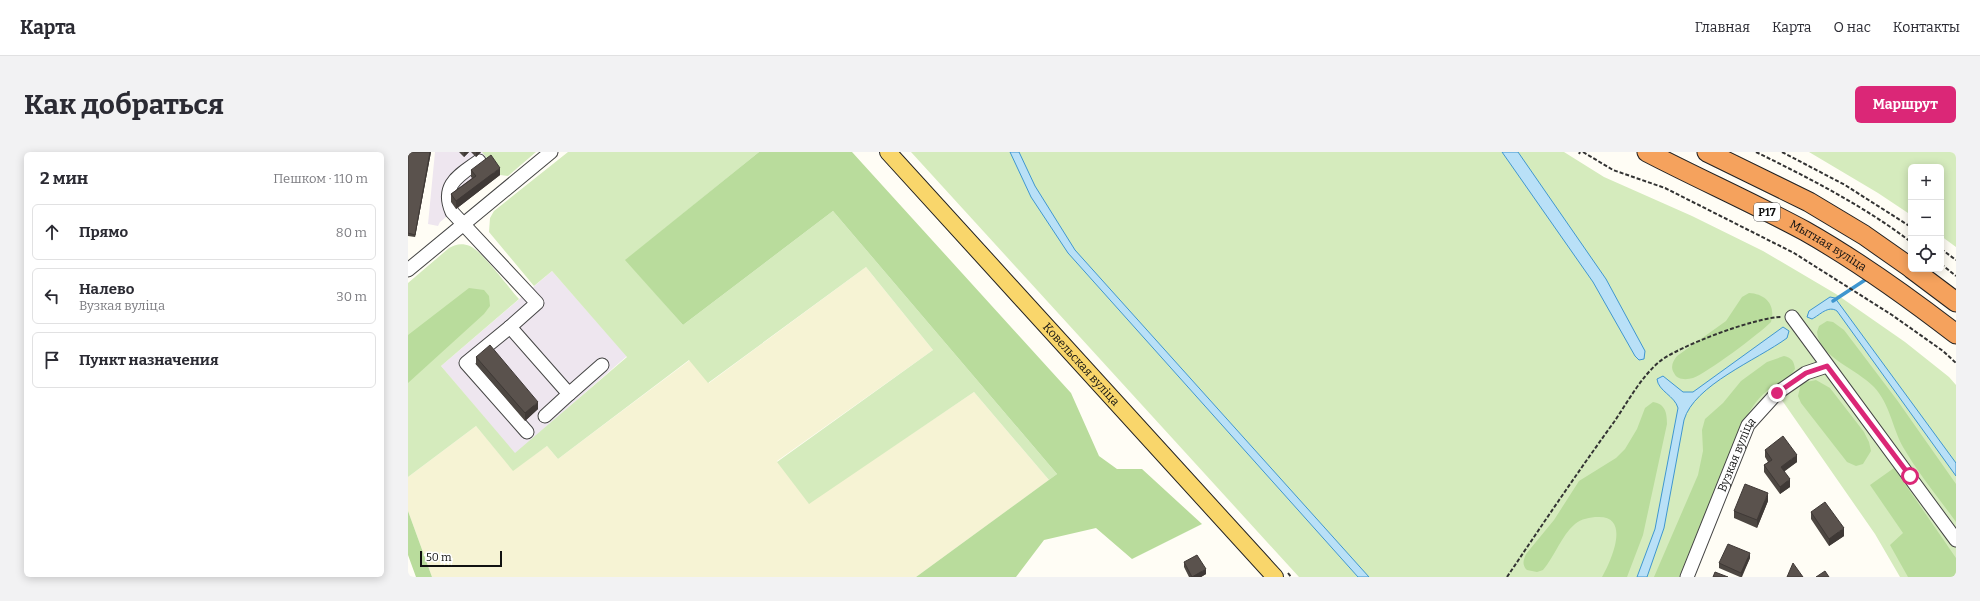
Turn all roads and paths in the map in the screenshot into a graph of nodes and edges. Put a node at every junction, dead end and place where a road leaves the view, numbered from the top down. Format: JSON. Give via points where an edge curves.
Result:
{"nodes":[{"id":1,"x":888,"y":152,"type":"edge"},
{"id":2,"x":1583,"y":152,"type":"edge"},
{"id":3,"x":1647,"y":152,"type":"edge"},
{"id":4,"x":1707,"y":152,"type":"edge"},
{"id":5,"x":1756,"y":152,"type":"edge"},
{"id":6,"x":1782,"y":152,"type":"edge"},
{"id":7,"x":545,"y":154,"type":"edge"},
{"id":8,"x":479,"y":161,"type":"dead end"},
{"id":9,"x":464,"y":224,"type":"junction"},
{"id":10,"x":1908,"y":225,"type":"edge"},
{"id":11,"x":1908,"y":240,"type":"edge"},
{"id":12,"x":1944,"y":251,"type":"edge"},
{"id":13,"x":1956,"y":260,"type":"edge"},
{"id":14,"x":1908,"y":266,"type":"edge"},
{"id":15,"x":1944,"y":266,"type":"edge"},
{"id":16,"x":408,"y":270,"type":"edge"},
{"id":17,"x":1916,"y":272,"type":"edge"},
{"id":18,"x":1956,"y":276,"type":"edge"},
{"id":19,"x":1956,"y":302,"type":"edge"},
{"id":20,"x":1792,"y":318,"type":"joint"},
{"id":21,"x":510,"y":327,"type":"junction"},
{"id":22,"x":1956,"y":334,"type":"edge"},
{"id":23,"x":1956,"y":363,"type":"edge"},
{"id":24,"x":602,"y":365,"type":"dead end"},
{"id":25,"x":1827,"y":366,"type":"junction"},
{"id":26,"x":569,"y":394,"type":"junction"},
{"id":27,"x":545,"y":416,"type":"dead end"},
{"id":28,"x":526,"y":432,"type":"dead end"},
{"id":29,"x":1956,"y":540,"type":"edge"},
{"id":30,"x":1275,"y":577,"type":"edge"},
{"id":31,"x":1507,"y":577,"type":"edge"},
{"id":32,"x":1687,"y":577,"type":"edge"}],
"edges":[{"from":1,"to":30,"type":"main road","name":"Ковельская вуліца"},
{"from":2,"to":23,"type":"path","via":[[1613,170],[1665,188],[1794,253],[1892,315]]},
{"from":3,"to":22,"type":"highway","name":"Мытная вуліца","number":"Р17","via":[[1804,231],[1847,257]]},
{"from":4,"to":14,"type":"highway","number":"Р17","via":[[1809,202],[1864,235]]},
{"from":5,"to":11,"type":"path","via":[[1814,181]]},
{"from":6,"to":10,"type":"path","via":[[1845,185]]},
{"from":7,"to":9,"type":"street"},
{"from":8,"to":9,"type":"street","via":[[453,180],[449,193],[448,203],[452,212]]},
{"from":9,"to":16,"type":"street"},
{"from":9,"to":21,"type":"street","via":[[537,303]]},
{"from":12,"to":13,"type":"path"},
{"from":15,"to":18,"type":"path"},
{"from":17,"to":19,"type":"highway","number":"Р17"},
{"from":20,"to":25,"type":"street"},
{"from":20,"to":31,"type":"path","via":[[1774,317],[1735,328],[1698,342],[1660,361],[1645,377]]},
{"from":21,"to":26,"type":"street"},
{"from":21,"to":28,"type":"street","via":[[466,363]]},
{"from":24,"to":26,"type":"street"},
{"from":25,"to":29,"type":"street"},
{"from":25,"to":32,"type":"street","name":"Вузкая вуліца","via":[[1806,373],[1777,393],[1748,425]]},
{"from":26,"to":27,"type":"street"}]}
